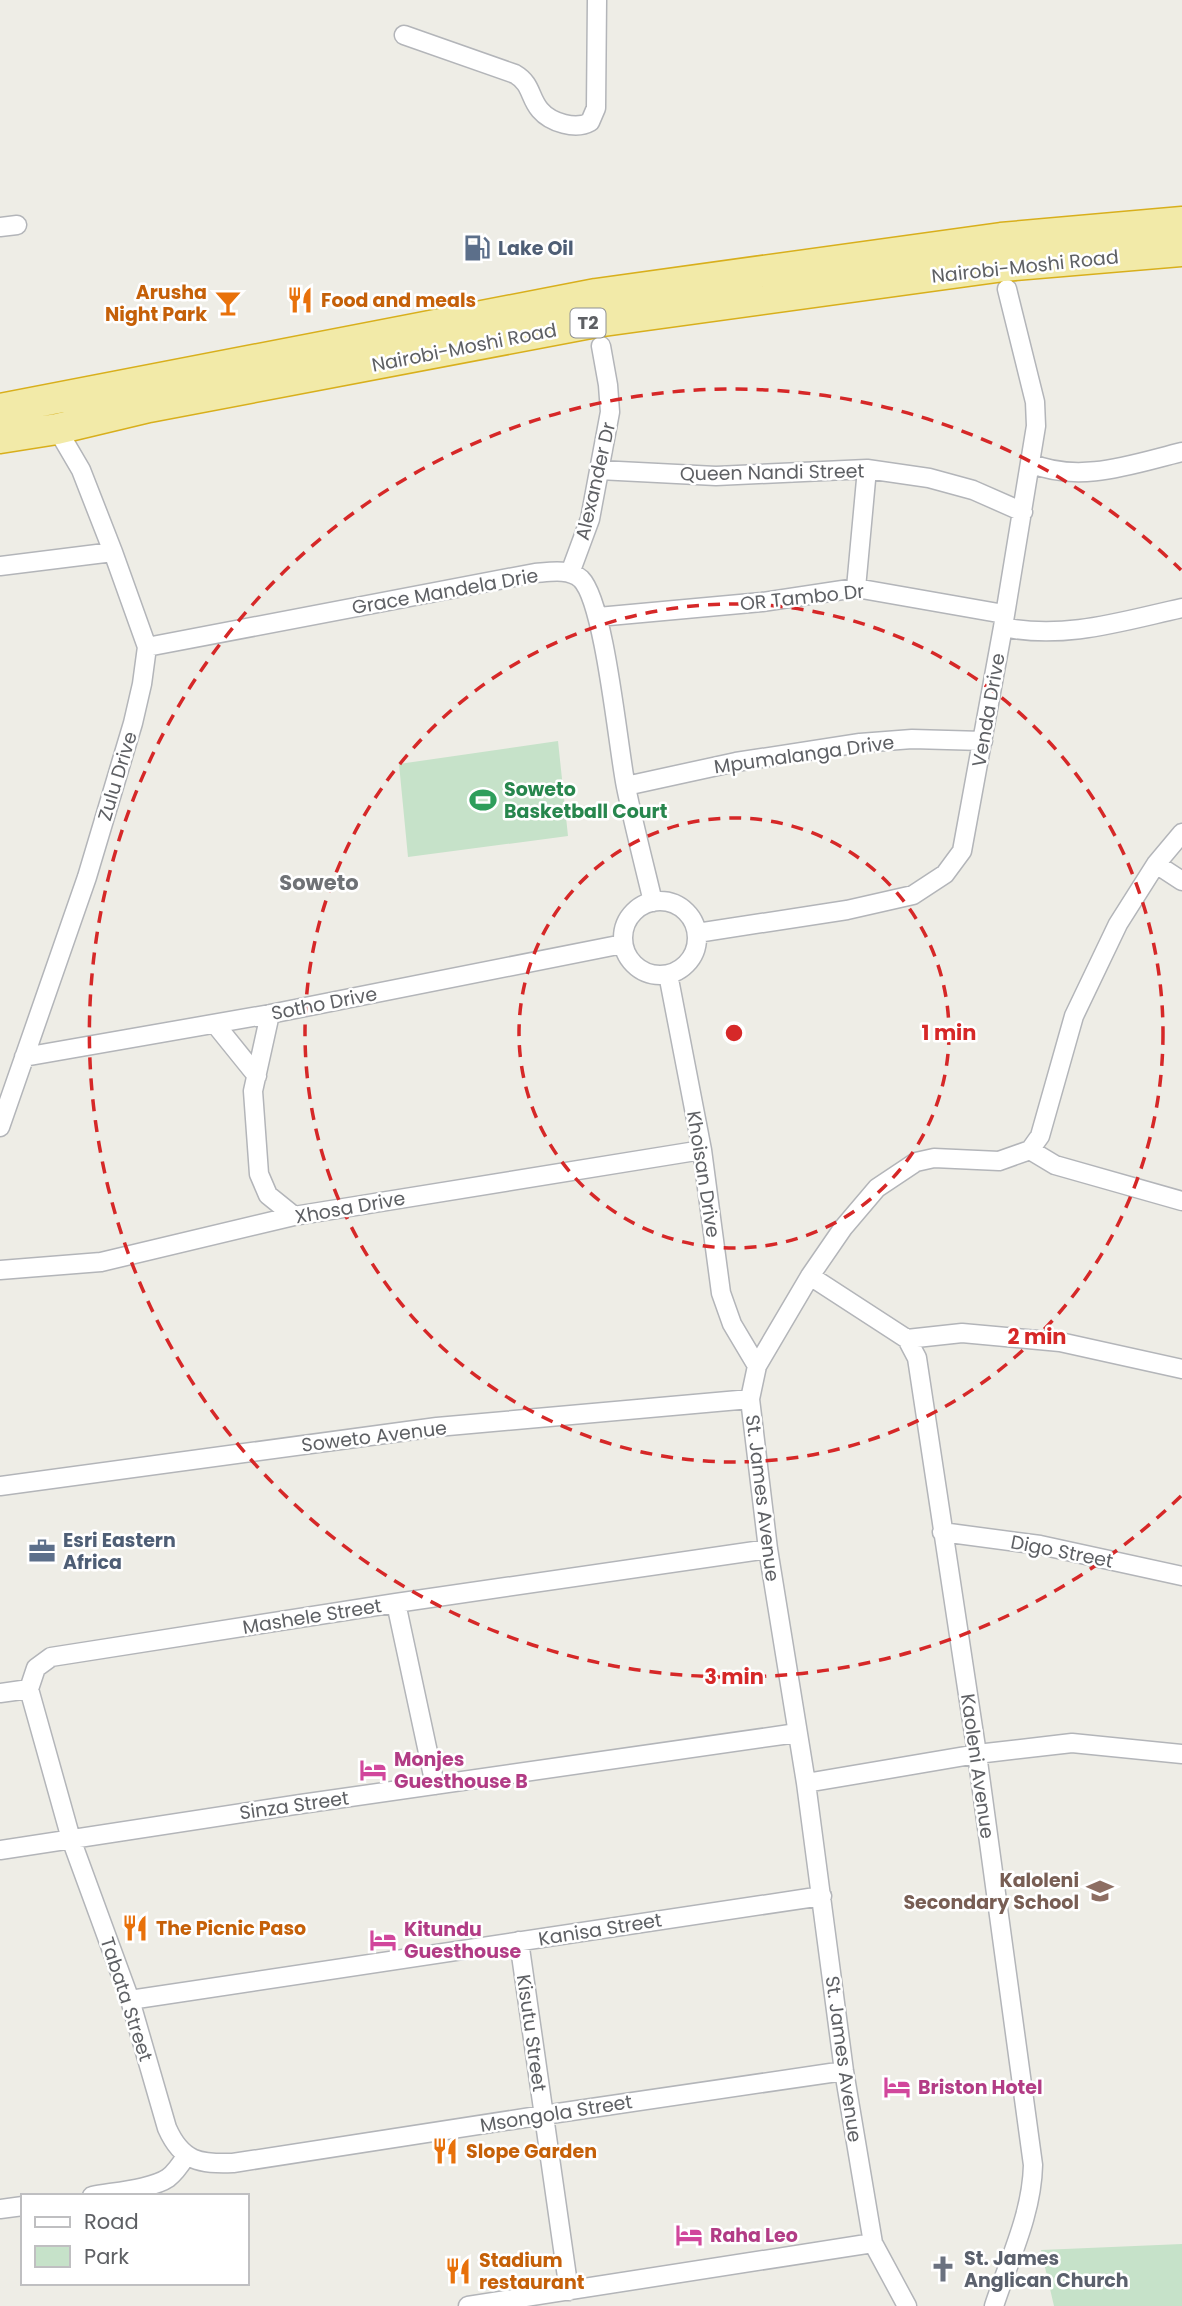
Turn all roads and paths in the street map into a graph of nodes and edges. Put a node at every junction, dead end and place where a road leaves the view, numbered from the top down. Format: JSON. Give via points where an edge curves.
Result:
{"nodes":[{"id":1,"x":597,"y":0,"type":"edge"},
{"id":2,"x":404,"y":35,"type":"dead end"},
{"id":3,"x":1182,"y":222,"type":"edge"},
{"id":4,"x":1182,"y":250,"type":"edge"},
{"id":5,"x":1007,"y":289,"type":"dead end"},
{"id":6,"x":601,"y":346,"type":"dead end"},
{"id":7,"x":0,"y":409,"type":"edge"},
{"id":8,"x":57,"y":429,"type":"junction"},
{"id":9,"x":0,"y":438,"type":"edge"},
{"id":10,"x":1182,"y":452,"type":"edge"},
{"id":11,"x":1030,"y":463,"type":"junction"},
{"id":12,"x":867,"y":469,"type":"junction"},
{"id":13,"x":599,"y":470,"type":"junction"},
{"id":14,"x":1023,"y":512,"type":"junction"},
{"id":15,"x":113,"y":552,"type":"junction"},
{"id":16,"x":0,"y":566,"type":"edge"},
{"id":17,"x":570,"y":573,"type":"junction"},
{"id":18,"x":856,"y":588,"type":"junction"},
{"id":19,"x":1182,"y":608,"type":"edge"},
{"id":20,"x":598,"y":617,"type":"junction"},
{"id":21,"x":1004,"y":621,"type":"junction"},
{"id":22,"x":147,"y":647,"type":"junction"},
{"id":23,"x":983,"y":741,"type":"junction"},
{"id":24,"x":626,"y":786,"type":"junction"},
{"id":25,"x":1182,"y":833,"type":"edge"},
{"id":26,"x":1156,"y":864,"type":"junction"},
{"id":27,"x":1182,"y":881,"type":"edge"},
{"id":28,"x":653,"y":902,"type":"junction"},
{"id":29,"x":697,"y":933,"type":"junction"},
{"id":30,"x":623,"y":944,"type":"junction"},
{"id":31,"x":668,"y":974,"type":"junction"},
{"id":32,"x":270,"y":1014,"type":"junction"},
{"id":33,"x":215,"y":1024,"type":"junction"},
{"id":34,"x":24,"y":1057,"type":"junction"},
{"id":35,"x":257,"y":1076,"type":"junction"},
{"id":36,"x":0,"y":1127,"type":"edge"},
{"id":37,"x":702,"y":1150,"type":"junction"},
{"id":38,"x":1030,"y":1150,"type":"junction"},
{"id":39,"x":1182,"y":1201,"type":"edge"},
{"id":40,"x":294,"y":1216,"type":"junction"},
{"id":41,"x":0,"y":1270,"type":"edge"},
{"id":42,"x":810,"y":1276,"type":"junction"},
{"id":43,"x":907,"y":1339,"type":"junction"},
{"id":44,"x":757,"y":1366,"type":"junction"},
{"id":45,"x":1182,"y":1369,"type":"edge"},
{"id":46,"x":750,"y":1399,"type":"junction"},
{"id":47,"x":0,"y":1486,"type":"edge"},
{"id":48,"x":942,"y":1532,"type":"junction"},
{"id":49,"x":768,"y":1549,"type":"junction"},
{"id":50,"x":1182,"y":1576,"type":"edge"},
{"id":51,"x":396,"y":1603,"type":"junction"},
{"id":52,"x":29,"y":1689,"type":"junction"},
{"id":53,"x":0,"y":1693,"type":"edge"},
{"id":54,"x":797,"y":1733,"type":"junction"},
{"id":55,"x":977,"y":1754,"type":"junction"},
{"id":56,"x":1182,"y":1754,"type":"edge"},
{"id":57,"x":806,"y":1783,"type":"junction"},
{"id":58,"x":435,"y":1785,"type":"junction"},
{"id":59,"x":71,"y":1839,"type":"junction"},
{"id":60,"x":0,"y":1850,"type":"edge"},
{"id":61,"x":822,"y":1896,"type":"junction"},
{"id":62,"x":519,"y":1941,"type":"junction"},
{"id":63,"x":130,"y":2000,"type":"junction"},
{"id":64,"x":844,"y":2071,"type":"junction"},
{"id":65,"x":544,"y":2115,"type":"junction"},
{"id":66,"x":186,"y":2155,"type":"junction"},
{"id":67,"x":102,"y":2194,"type":"edge"},
{"id":68,"x":21,"y":2206,"type":"edge"},
{"id":69,"x":0,"y":2209,"type":"edge"},
{"id":70,"x":873,"y":2243,"type":"junction"},
{"id":71,"x":569,"y":2291,"type":"junction"},
{"id":72,"x":538,"y":2301,"type":"edge"},
{"id":73,"x":468,"y":2306,"type":"edge"},
{"id":74,"x":906,"y":2306,"type":"edge"},
{"id":75,"x":994,"y":2306,"type":"edge"}],
"edges":[{"from":1,"to":2,"type":"street","via":[[596,108],[590,122],[582,126],[540,110],[525,80],[515,74]]},
{"from":3,"to":7,"type":"highway","name":"Nairobi-Moshi Road","number":"T2","via":[[1001,238],[596,294]]},
{"from":4,"to":8,"type":"highway","name":"Nairobi-Moshi Road","number":"T2","via":[[1004,266],[596,322],[149,407]]},
{"from":5,"to":11,"type":"street","name":"Venda Drive","via":[[1035,402]]},
{"from":6,"to":13,"type":"street","name":"Alexander Dr","via":[[610,412]]},
{"from":8,"to":9,"type":"highway","name":"Nairobi-Moshi Road","number":"T2"},
{"from":8,"to":15,"type":"street","name":"Zulu Drive","via":[[81,470]]},
{"from":10,"to":11,"type":"street","via":[[1095,472],[1048,471]]},
{"from":11,"to":14,"type":"street","name":"Venda Drive"},
{"from":12,"to":13,"type":"street","name":"Queen Nandi Street","via":[[716,476]]},
{"from":12,"to":14,"type":"street","name":"Queen Nandi Street","via":[[973,490]]},
{"from":12,"to":18,"type":"street"},
{"from":13,"to":17,"type":"street","name":"Alexander Dr","via":[[590,519]]},
{"from":14,"to":21,"type":"street","name":"Venda Drive"},
{"from":15,"to":16,"type":"street"},
{"from":15,"to":22,"type":"street","name":"Zulu Drive"},
{"from":17,"to":20,"type":"street","via":[[581,580]]},
{"from":17,"to":22,"type":"street","name":"Grace Mandela Drie","via":[[535,573]]},
{"from":18,"to":20,"type":"street","name":"OR Tambo Dr"},
{"from":18,"to":21,"type":"street","name":"OR Tambo Dr"},
{"from":19,"to":21,"type":"street","name":"OR Tambo Dr","via":[[1074,631],[1043,633]]},
{"from":20,"to":24,"type":"street"},
{"from":21,"to":23,"type":"street","name":"Venda Drive"},
{"from":22,"to":34,"type":"street","name":"Zulu Drive","via":[[133,723],[95,851]]},
{"from":23,"to":24,"type":"street","name":"Mpumalanga Drive","via":[[860,743],[736,762]]},
{"from":23,"to":29,"type":"street","name":"Venda Drive","via":[[962,851],[945,874],[913,895]]},
{"from":24,"to":28,"type":"street"},
{"from":25,"to":26,"type":"street"},
{"from":26,"to":27,"type":"street"},
{"from":26,"to":38,"type":"street","via":[[1118,924],[1074,1016],[1040,1136]]},
{"from":28,"to":29,"type":"street","via":[[672,902],[683,908]]},
{"from":28,"to":30,"type":"street","via":[[628,919]]},
{"from":29,"to":31,"type":"street","via":[[689,962]]},
{"from":30,"to":31,"type":"street","via":[[627,956],[645,972]]},
{"from":30,"to":32,"type":"street","name":"Sotho Drive"},
{"from":31,"to":37,"type":"street","name":"Khoisan Drive"},
{"from":32,"to":33,"type":"street","name":"Sotho Drive"},
{"from":32,"to":35,"type":"street"},
{"from":33,"to":34,"type":"street","name":"Sotho Drive"},
{"from":33,"to":35,"type":"street"},
{"from":34,"to":36,"type":"street","name":"Zulu Drive"},
{"from":35,"to":40,"type":"street","via":[[253,1091],[259,1174],[268,1195]]},
{"from":37,"to":40,"type":"street","name":"Xhosa Drive"},
{"from":37,"to":44,"type":"street","name":"Khoisan Drive","via":[[721,1293],[732,1324]]},
{"from":38,"to":39,"type":"street","via":[[1055,1166]]},
{"from":38,"to":42,"type":"street","name":"St. James Avenue","via":[[999,1161],[934,1158],[902,1170],[877,1188]]},
{"from":40,"to":41,"type":"street","name":"Xhosa Drive","via":[[101,1262]]},
{"from":42,"to":43,"type":"street"},
{"from":42,"to":44,"type":"street","name":"St. James Avenue"},
{"from":43,"to":45,"type":"street","via":[[962,1333],[1060,1342]]},
{"from":43,"to":48,"type":"street","name":"Kaoleni Avenue","via":[[917,1358]]},
{"from":44,"to":46,"type":"street","name":"St. James Avenue"},
{"from":46,"to":47,"type":"street","name":"Soweto Avenue","via":[[438,1427]]},
{"from":46,"to":49,"type":"street","name":"St. James Avenue"},
{"from":48,"to":50,"type":"street","name":"Digo Street","via":[[1040,1545]]},
{"from":48,"to":55,"type":"street","name":"Kaoleni Avenue"},
{"from":49,"to":51,"type":"street","name":"Mashele Street"},
{"from":49,"to":54,"type":"street","name":"St. James Avenue"},
{"from":51,"to":52,"type":"street","name":"Mashele Street","via":[[51,1657],[36,1668]]},
{"from":51,"to":58,"type":"street"},
{"from":52,"to":53,"type":"street"},
{"from":52,"to":59,"type":"street"},
{"from":54,"to":57,"type":"street","name":"St. James Avenue"},
{"from":54,"to":58,"type":"street","name":"Sinza Street"},
{"from":55,"to":56,"type":"street","via":[[1072,1743]]},
{"from":55,"to":57,"type":"street"},
{"from":55,"to":75,"type":"street","name":"Kaoleni Avenue","via":[[1034,2165],[1028,2209]]},
{"from":57,"to":61,"type":"street","name":"St. James Avenue"},
{"from":58,"to":59,"type":"street","name":"Sinza Street"},
{"from":59,"to":60,"type":"street","name":"Sinza Street"},
{"from":59,"to":63,"type":"street","name":"Tabata Street"},
{"from":61,"to":62,"type":"street","name":"Kanisa Street"},
{"from":61,"to":64,"type":"street","name":"St. James Avenue"},
{"from":62,"to":63,"type":"street","name":"Kanisa Street"},
{"from":62,"to":65,"type":"street","name":"Kisutu Street"},
{"from":63,"to":66,"type":"street","name":"Tabata Street","via":[[167,2128]]},
{"from":64,"to":65,"type":"street","name":"Msongola Street"},
{"from":64,"to":70,"type":"street","name":"St. James Avenue"},
{"from":65,"to":66,"type":"street","name":"Msongola Street","via":[[233,2163],[206,2164]]},
{"from":65,"to":71,"type":"street","name":"Kisutu Street"},
{"from":66,"to":67,"type":"street","via":[[167,2179]]},
{"from":68,"to":69,"type":"street"},
{"from":70,"to":71,"type":"street"},
{"from":70,"to":74,"type":"street","name":"St. James Avenue"},
{"from":71,"to":72,"type":"street"},
{"from":72,"to":73,"type":"street"}]}
